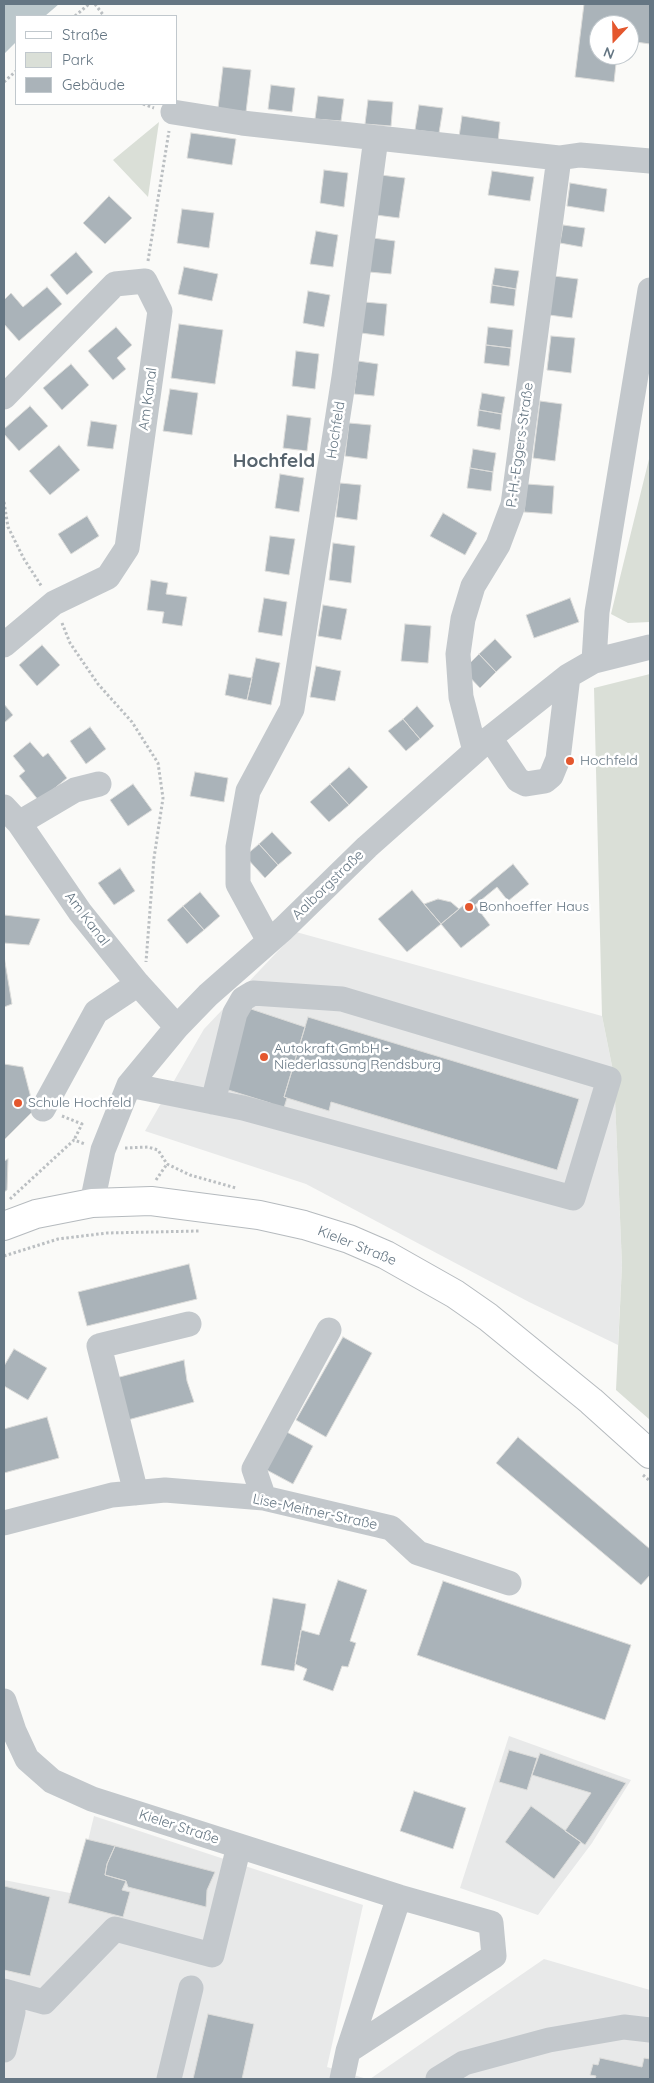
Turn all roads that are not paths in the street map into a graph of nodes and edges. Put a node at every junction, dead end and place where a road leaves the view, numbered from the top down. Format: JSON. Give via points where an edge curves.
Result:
{"nodes":[{"id":1,"x":173,"y":112,"type":"road end"},
{"id":2,"x":376,"y":138,"type":"junction"},
{"id":3,"x":559,"y":158,"type":"junction"},
{"id":4,"x":650,"y":161,"type":"edge"},
{"id":5,"x":650,"y":290,"type":"edge"},
{"id":6,"x":4,"y":397,"type":"edge"},
{"id":7,"x":4,"y":645,"type":"edge"},
{"id":8,"x":650,"y":648,"type":"edge"},
{"id":9,"x":594,"y":661,"type":"junction"},
{"id":10,"x":568,"y":676,"type":"junction"},
{"id":11,"x":483,"y":745,"type":"junction"},
{"id":12,"x":99,"y":784,"type":"dead end"},
{"id":13,"x":10,"y":816,"type":"edge"},
{"id":14,"x":269,"y":941,"type":"junction"},
{"id":15,"x":138,"y":984,"type":"junction"},
{"id":16,"x":178,"y":1027,"type":"junction"},
{"id":17,"x":129,"y":1086,"type":"junction"},
{"id":18,"x":213,"y":1102,"type":"junction"},
{"id":19,"x":43,"y":1109,"type":"dead end"},
{"id":20,"x":92,"y":1203,"type":"junction"},
{"id":21,"x":4,"y":1226,"type":"edge"},
{"id":22,"x":189,"y":1324,"type":"dead end"},
{"id":23,"x":328,"y":1330,"type":"dead end"},
{"id":24,"x":643,"y":1461,"type":"edge"},
{"id":25,"x":136,"y":1493,"type":"junction"},
{"id":26,"x":264,"y":1498,"type":"junction"},
{"id":27,"x":4,"y":1523,"type":"edge"},
{"id":28,"x":509,"y":1583,"type":"dead end"},
{"id":29,"x":4,"y":1702,"type":"edge"},
{"id":30,"x":239,"y":1846,"type":"junction"},
{"id":31,"x":399,"y":1897,"type":"junction"},
{"id":32,"x":191,"y":1988,"type":"dead end"},
{"id":33,"x":8,"y":2001,"type":"edge"},
{"id":34,"x":650,"y":2030,"type":"edge"},
{"id":35,"x":4,"y":2050,"type":"edge"},
{"id":36,"x":348,"y":2051,"type":"junction"},
{"id":37,"x":169,"y":2079,"type":"edge"},
{"id":38,"x":342,"y":2079,"type":"edge"},
{"id":39,"x":438,"y":2079,"type":"edge"}],
"edges":[{"from":1,"to":2,"type":"street"},
{"from":2,"to":3,"type":"street"},
{"from":2,"to":14,"type":"street","name":"Hochfeld","via":[[344,377],[292,709],[248,791],[238,847],[238,884]]},
{"from":3,"to":4,"type":"street","via":[[580,155]]},
{"from":3,"to":11,"type":"street","name":"P.-H.-Eggers-Straße","via":[[513,505],[498,545],[472,586],[458,654],[461,697]]},
{"from":5,"to":9,"type":"street","via":[[597,612]]},
{"from":6,"to":7,"type":"street","name":"Am Kanal","via":[[115,284],[145,281],[160,311],[127,548],[108,577],[54,604]]},
{"from":8,"to":9,"type":"street","name":"Aalborgstraße"},
{"from":9,"to":10,"type":"street","name":"Aalborgstraße"},
{"from":10,"to":11,"type":"street","name":"Aalborgstraße"},
{"from":10,"to":11,"type":"street","name":"P.-H.-Eggers-Straße","via":[[558,759],[551,776],[536,784],[526,784]]},
{"from":11,"to":14,"type":"street","name":"Aalborgstraße","via":[[366,847]]},
{"from":12,"to":13,"type":"street"},
{"from":13,"to":15,"type":"street","name":"Am Kanal"},
{"from":14,"to":16,"type":"street","name":"Aalborgstraße"},
{"from":15,"to":16,"type":"street","name":"Am Kanal"},
{"from":15,"to":19,"type":"street","via":[[96,1012]]},
{"from":16,"to":17,"type":"street","name":"Aalborgstraße"},
{"from":17,"to":18,"type":"street"},
{"from":17,"to":20,"type":"street","name":"Aalborgstraße","via":[[103,1150]]},
{"from":18,"to":18,"type":"street","via":[[573,1198],[609,1079],[342,999],[253,992],[243,999],[235,1013]]},
{"from":20,"to":21,"type":"main road","name":"Kieler Straße","via":[[36,1214]]},
{"from":20,"to":24,"type":"main road","name":"Kieler Straße","via":[[173,1202],[259,1214],[331,1234],[386,1255],[455,1294],[488,1318],[591,1401]]},
{"from":22,"to":25,"type":"street","via":[[99,1346]]},
{"from":23,"to":26,"type":"street","via":[[254,1469]]},
{"from":25,"to":26,"type":"street","name":"Lise-Meitner-Straße","via":[[165,1490]]},
{"from":25,"to":27,"type":"street","name":"Lise-Meitner-Straße","via":[[112,1495]]},
{"from":26,"to":28,"type":"street","name":"Lise-Meitner-Straße","via":[[391,1528],[418,1553]]},
{"from":29,"to":30,"type":"street","name":"Kieler Straße","via":[[27,1759],[52,1780],[92,1799]]},
{"from":30,"to":31,"type":"street","name":"Kieler Straße"},
{"from":30,"to":33,"type":"street","via":[[212,1955],[115,1930],[44,2002]]},
{"from":31,"to":36,"type":"street"},
{"from":31,"to":36,"type":"street","name":"Kieler Straße","via":[[491,1923],[494,1956]]},
{"from":32,"to":37,"type":"street"},
{"from":33,"to":35,"type":"street"},
{"from":34,"to":39,"type":"street","via":[[624,2027],[549,2040],[464,2063]]},
{"from":36,"to":38,"type":"street"}]}
